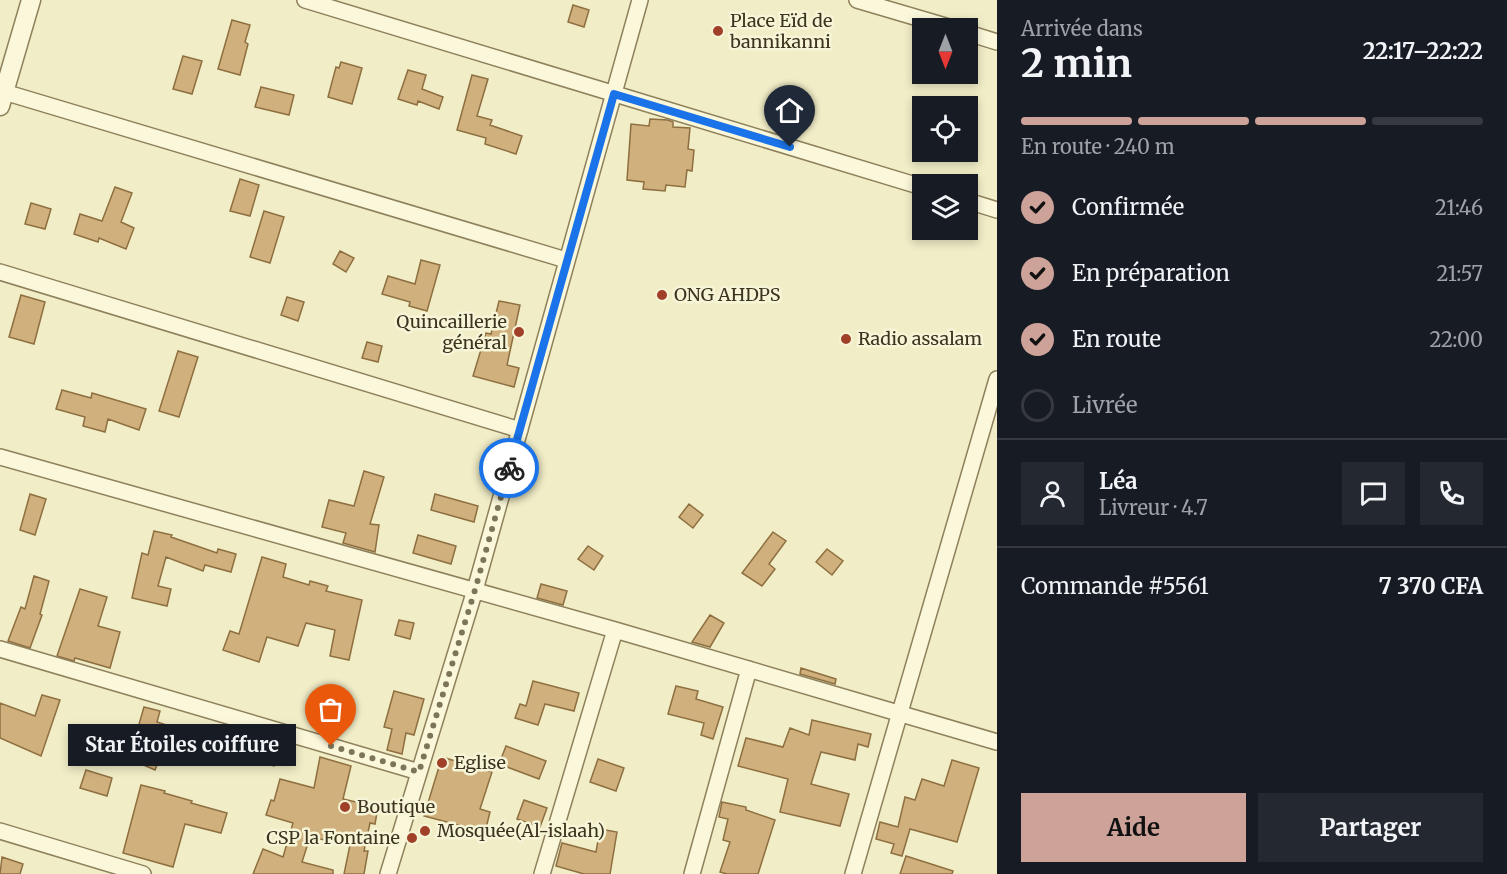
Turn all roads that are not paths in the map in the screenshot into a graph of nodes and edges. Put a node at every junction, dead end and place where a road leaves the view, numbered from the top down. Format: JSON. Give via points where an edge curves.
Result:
{"nodes":[{"id":1,"x":31,"y":0,"type":"edge"},
{"id":2,"x":305,"y":0,"type":"edge"},
{"id":3,"x":640,"y":0,"type":"edge"},
{"id":4,"x":857,"y":0,"type":"edge"},
{"id":5,"x":918,"y":18,"type":"edge"},
{"id":6,"x":978,"y":36,"type":"edge"},
{"id":7,"x":997,"y":42,"type":"edge"},
{"id":8,"x":614,"y":94,"type":"junction"},
{"id":9,"x":2,"y":99,"type":"edge"},
{"id":10,"x":912,"y":184,"type":"edge"},
{"id":11,"x":978,"y":204,"type":"edge"},
{"id":12,"x":997,"y":210,"type":"edge"},
{"id":13,"x":566,"y":260,"type":"junction"},
{"id":14,"x":0,"y":272,"type":"edge"},
{"id":15,"x":997,"y":379,"type":"edge"},
{"id":16,"x":520,"y":430,"type":"junction"},
{"id":17,"x":0,"y":457,"type":"edge"},
{"id":18,"x":475,"y":590,"type":"junction"},
{"id":19,"x":615,"y":630,"type":"junction"},
{"id":20,"x":0,"y":649,"type":"edge"},
{"id":21,"x":749,"y":669,"type":"junction"},
{"id":22,"x":900,"y":714,"type":"junction"},
{"id":23,"x":997,"y":742,"type":"edge"},
{"id":24,"x":419,"y":772,"type":"junction"},
{"id":25,"x":0,"y":831,"type":"edge"},
{"id":26,"x":143,"y":874,"type":"edge"},
{"id":27,"x":388,"y":874,"type":"edge"},
{"id":28,"x":542,"y":874,"type":"edge"},
{"id":29,"x":692,"y":874,"type":"edge"},
{"id":30,"x":853,"y":874,"type":"edge"}],
"edges":[{"from":1,"to":9,"type":"street"},
{"from":2,"to":8,"type":"street"},
{"from":3,"to":8,"type":"street"},
{"from":4,"to":5,"type":"street"},
{"from":6,"to":7,"type":"street"},
{"from":8,"to":10,"type":"street"},
{"from":8,"to":13,"type":"street"},
{"from":9,"to":13,"type":"street"},
{"from":11,"to":12,"type":"street"},
{"from":13,"to":16,"type":"street"},
{"from":14,"to":16,"type":"street"},
{"from":15,"to":22,"type":"street"},
{"from":16,"to":18,"type":"street"},
{"from":17,"to":18,"type":"street"},
{"from":18,"to":19,"type":"street"},
{"from":18,"to":24,"type":"street"},
{"from":19,"to":21,"type":"street"},
{"from":19,"to":28,"type":"street"},
{"from":20,"to":24,"type":"street"},
{"from":21,"to":22,"type":"street"},
{"from":21,"to":29,"type":"street"},
{"from":22,"to":23,"type":"street"},
{"from":22,"to":30,"type":"street"},
{"from":24,"to":27,"type":"street"},
{"from":25,"to":26,"type":"street"}]}
